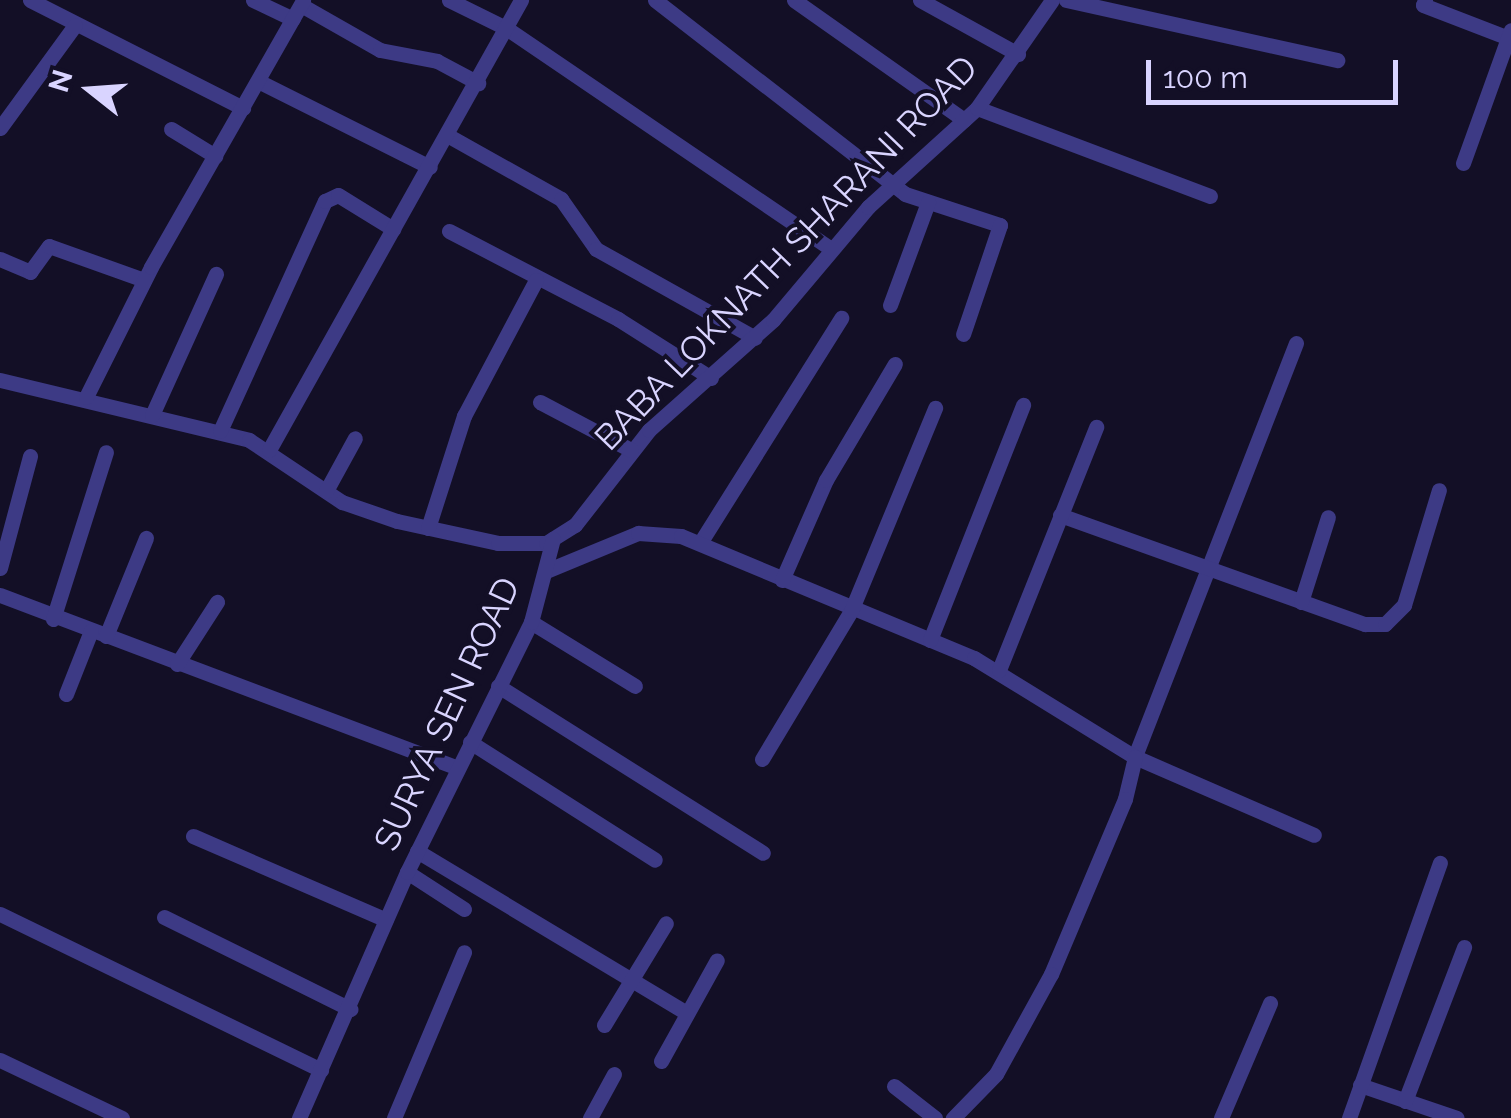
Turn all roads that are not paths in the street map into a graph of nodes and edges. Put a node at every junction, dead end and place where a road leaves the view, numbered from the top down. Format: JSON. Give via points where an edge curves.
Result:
{"nodes":[{"id":1,"x":30,"y":0,"type":"edge"},
{"id":2,"x":254,"y":0,"type":"edge"},
{"id":3,"x":449,"y":0,"type":"edge"},
{"id":4,"x":521,"y":0,"type":"edge"},
{"id":5,"x":655,"y":0,"type":"edge"},
{"id":6,"x":794,"y":0,"type":"edge"},
{"id":7,"x":920,"y":0,"type":"edge"},
{"id":8,"x":1052,"y":0,"type":"edge"},
{"id":9,"x":1066,"y":0,"type":"edge"},
{"id":10,"x":1424,"y":0,"type":"edge"},
{"id":11,"x":299,"y":8,"type":"edge"},
{"id":12,"x":75,"y":25,"type":"junction"},
{"id":13,"x":506,"y":28,"type":"junction"},
{"id":14,"x":1510,"y":36,"type":"edge"},
{"id":15,"x":1018,"y":54,"type":"junction"},
{"id":16,"x":1338,"y":60,"type":"dead end"},
{"id":17,"x":258,"y":81,"type":"junction"},
{"id":18,"x":478,"y":83,"type":"junction"},
{"id":19,"x":243,"y":108,"type":"junction"},
{"id":20,"x":977,"y":108,"type":"junction"},
{"id":21,"x":964,"y":120,"type":"junction"},
{"id":22,"x":0,"y":128,"type":"edge"},
{"id":23,"x":171,"y":129,"type":"dead end"},
{"id":24,"x":448,"y":136,"type":"junction"},
{"id":25,"x":215,"y":156,"type":"junction"},
{"id":26,"x":1463,"y":164,"type":"dead end"},
{"id":27,"x":430,"y":167,"type":"junction"},
{"id":28,"x":894,"y":184,"type":"junction"},
{"id":29,"x":1210,"y":196,"type":"dead end"},
{"id":30,"x":928,"y":202,"type":"junction"},
{"id":31,"x":393,"y":229,"type":"junction"},
{"id":32,"x":449,"y":230,"type":"dead end"},
{"id":33,"x":831,"y":249,"type":"junction"},
{"id":34,"x":0,"y":258,"type":"edge"},
{"id":35,"x":216,"y":274,"type":"dead end"},
{"id":36,"x":144,"y":280,"type":"junction"},
{"id":37,"x":536,"y":280,"type":"junction"},
{"id":38,"x":890,"y":305,"type":"dead end"},
{"id":39,"x":841,"y":318,"type":"dead end"},
{"id":40,"x":963,"y":334,"type":"dead end"},
{"id":41,"x":755,"y":338,"type":"junction"},
{"id":42,"x":1296,"y":344,"type":"dead end"},
{"id":43,"x":895,"y":364,"type":"dead end"},
{"id":44,"x":711,"y":378,"type":"junction"},
{"id":45,"x":0,"y":380,"type":"edge"},
{"id":46,"x":86,"y":397,"type":"junction"},
{"id":47,"x":540,"y":402,"type":"dead end"},
{"id":48,"x":1023,"y":405,"type":"dead end"},
{"id":49,"x":936,"y":408,"type":"dead end"},
{"id":50,"x":152,"y":415,"type":"junction"},
{"id":51,"x":1096,"y":427,"type":"dead end"},
{"id":52,"x":220,"y":432,"type":"junction"},
{"id":53,"x":355,"y":438,"type":"dead end"},
{"id":54,"x":268,"y":450,"type":"junction"},
{"id":55,"x":631,"y":450,"type":"junction"},
{"id":56,"x":106,"y":452,"type":"dead end"},
{"id":57,"x":30,"y":456,"type":"dead end"},
{"id":58,"x":326,"y":490,"type":"junction"},
{"id":59,"x":1439,"y":490,"type":"dead end"},
{"id":60,"x":1060,"y":516,"type":"junction"},
{"id":61,"x":1328,"y":517,"type":"dead end"},
{"id":62,"x":428,"y":528,"type":"junction"},
{"id":63,"x":146,"y":538,"type":"dead end"},
{"id":64,"x":553,"y":539,"type":"junction"},
{"id":65,"x":700,"y":543,"type":"junction"},
{"id":66,"x":0,"y":568,"type":"edge"},
{"id":67,"x":546,"y":571,"type":"junction"},
{"id":68,"x":1212,"y":571,"type":"junction"},
{"id":69,"x":782,"y":580,"type":"junction"},
{"id":70,"x":0,"y":596,"type":"edge"},
{"id":71,"x":216,"y":602,"type":"dead end"},
{"id":72,"x":1302,"y":602,"type":"junction"},
{"id":73,"x":852,"y":611,"type":"junction"},
{"id":74,"x":53,"y":618,"type":"junction"},
{"id":75,"x":531,"y":622,"type":"junction"},
{"id":76,"x":98,"y":634,"type":"junction"},
{"id":77,"x":930,"y":640,"type":"junction"},
{"id":78,"x":177,"y":664,"type":"junction"},
{"id":79,"x":999,"y":670,"type":"junction"},
{"id":80,"x":498,"y":686,"type":"junction"},
{"id":81,"x":635,"y":686,"type":"dead end"},
{"id":82,"x":66,"y":694,"type":"dead end"},
{"id":83,"x":470,"y":742,"type":"junction"},
{"id":84,"x":1135,"y":757,"type":"junction"},
{"id":85,"x":762,"y":759,"type":"dead end"},
{"id":86,"x":457,"y":768,"type":"junction"},
{"id":87,"x":1314,"y":834,"type":"dead end"},
{"id":88,"x":192,"y":836,"type":"dead end"},
{"id":89,"x":417,"y":851,"type":"junction"},
{"id":90,"x":762,"y":852,"type":"dead end"},
{"id":91,"x":655,"y":860,"type":"dead end"},
{"id":92,"x":1440,"y":862,"type":"dead end"},
{"id":93,"x":407,"y":872,"type":"junction"},
{"id":94,"x":464,"y":909,"type":"dead end"},
{"id":95,"x":0,"y":914,"type":"edge"},
{"id":96,"x":164,"y":917,"type":"dead end"},
{"id":97,"x":386,"y":920,"type":"junction"},
{"id":98,"x":666,"y":923,"type":"dead end"},
{"id":99,"x":1464,"y":948,"type":"dead end"},
{"id":100,"x":464,"y":952,"type":"dead end"},
{"id":101,"x":717,"y":960,"type":"dead end"},
{"id":102,"x":630,"y":981,"type":"junction"},
{"id":103,"x":1270,"y":1003,"type":"dead end"},
{"id":104,"x":350,"y":1009,"type":"junction"},
{"id":105,"x":687,"y":1014,"type":"junction"},
{"id":106,"x":604,"y":1024,"type":"dead end"},
{"id":107,"x":0,"y":1060,"type":"edge"},
{"id":108,"x":661,"y":1061,"type":"dead end"},
{"id":109,"x":321,"y":1070,"type":"junction"},
{"id":110,"x":614,"y":1074,"type":"dead end"},
{"id":111,"x":1360,"y":1085,"type":"junction"},
{"id":112,"x":894,"y":1086,"type":"dead end"},
{"id":113,"x":1406,"y":1101,"type":"junction"},
{"id":114,"x":1425,"y":1113,"type":"edge"},
{"id":115,"x":965,"y":1115,"type":"edge"},
{"id":116,"x":122,"y":1118,"type":"edge"},
{"id":117,"x":298,"y":1118,"type":"edge"},
{"id":118,"x":394,"y":1118,"type":"edge"},
{"id":119,"x":590,"y":1118,"type":"edge"},
{"id":120,"x":935,"y":1118,"type":"edge"},
{"id":121,"x":1221,"y":1118,"type":"edge"},
{"id":122,"x":1349,"y":1118,"type":"edge"},
{"id":123,"x":1457,"y":1118,"type":"edge"}],
"edges":[{"from":1,"to":12,"type":"street"},
{"from":2,"to":11,"type":"street"},
{"from":3,"to":13,"type":"street"},
{"from":4,"to":13,"type":"street"},
{"from":5,"to":28,"type":"street"},
{"from":6,"to":21,"type":"street"},
{"from":7,"to":15,"type":"street"},
{"from":8,"to":15,"type":"street","name":"BABA LOKNATH SHARANI ROAD"},
{"from":9,"to":16,"type":"street"},
{"from":10,"to":14,"type":"street","via":[[1423,6]]},
{"from":11,"to":17,"type":"street"},
{"from":11,"to":18,"type":"street","via":[[380,50],[437,60]]},
{"from":12,"to":19,"type":"street"},
{"from":12,"to":22,"type":"street"},
{"from":13,"to":18,"type":"street"},
{"from":13,"to":33,"type":"street"},
{"from":14,"to":26,"type":"street"},
{"from":15,"to":20,"type":"street","name":"BABA LOKNATH SHARANI ROAD"},
{"from":17,"to":19,"type":"street"},
{"from":17,"to":27,"type":"street"},
{"from":18,"to":24,"type":"street"},
{"from":19,"to":25,"type":"street"},
{"from":20,"to":21,"type":"street","name":"BABA LOKNATH SHARANI ROAD"},
{"from":20,"to":29,"type":"street"},
{"from":21,"to":28,"type":"street","name":"BABA LOKNATH SHARANI ROAD"},
{"from":23,"to":25,"type":"street"},
{"from":24,"to":27,"type":"street"},
{"from":24,"to":41,"type":"street","via":[[560,199],[596,249]]},
{"from":25,"to":36,"type":"street"},
{"from":27,"to":31,"type":"street"},
{"from":28,"to":30,"type":"street"},
{"from":28,"to":33,"type":"street","name":"BABA LOKNATH SHARANI ROAD"},
{"from":30,"to":38,"type":"street"},
{"from":30,"to":40,"type":"street","via":[[1000,225]]},
{"from":31,"to":52,"type":"street","via":[[338,195],[326,201]]},
{"from":31,"to":54,"type":"street"},
{"from":32,"to":37,"type":"street"},
{"from":33,"to":41,"type":"street","name":"BABA LOKNATH SHARANI ROAD"},
{"from":34,"to":36,"type":"street","via":[[30,272],[50,246]]},
{"from":35,"to":50,"type":"street"},
{"from":36,"to":46,"type":"street"},
{"from":37,"to":44,"type":"street","via":[[618,319]]},
{"from":37,"to":62,"type":"street","via":[[464,416]]},
{"from":39,"to":65,"type":"street"},
{"from":41,"to":44,"type":"street","name":"BABA LOKNATH SHARANI ROAD"},
{"from":42,"to":68,"type":"street"},
{"from":43,"to":69,"type":"street","via":[[826,480]]},
{"from":44,"to":55,"type":"street","name":"BABA LOKNATH SHARANI ROAD"},
{"from":45,"to":46,"type":"street","name":"SURYA SEN ROAD"},
{"from":46,"to":50,"type":"street","name":"SURYA SEN ROAD"},
{"from":47,"to":55,"type":"street"},
{"from":48,"to":77,"type":"street"},
{"from":49,"to":73,"type":"street"},
{"from":50,"to":52,"type":"street","name":"SURYA SEN ROAD"},
{"from":51,"to":60,"type":"street"},
{"from":52,"to":54,"type":"street","name":"SURYA SEN ROAD"},
{"from":53,"to":58,"type":"street"},
{"from":54,"to":58,"type":"street","name":"SURYA SEN ROAD"},
{"from":55,"to":64,"type":"street","name":"BABA LOKNATH SHARANI ROAD","via":[[575,525]]},
{"from":56,"to":74,"type":"street"},
{"from":57,"to":66,"type":"street"},
{"from":58,"to":62,"type":"street","name":"SURYA SEN ROAD"},
{"from":59,"to":72,"type":"street","via":[[1397,618],[1365,624]]},
{"from":60,"to":68,"type":"street"},
{"from":60,"to":79,"type":"street"},
{"from":61,"to":72,"type":"street"},
{"from":62,"to":64,"type":"street","name":"SURYA SEN ROAD","via":[[498,543]]},
{"from":63,"to":76,"type":"street"},
{"from":64,"to":67,"type":"street","name":"SURYA SEN ROAD"},
{"from":65,"to":67,"type":"street","via":[[638,533]]},
{"from":65,"to":69,"type":"street"},
{"from":67,"to":75,"type":"street","name":"SURYA SEN ROAD"},
{"from":68,"to":72,"type":"street"},
{"from":68,"to":84,"type":"street"},
{"from":69,"to":73,"type":"street"},
{"from":70,"to":74,"type":"street"},
{"from":71,"to":78,"type":"street"},
{"from":73,"to":77,"type":"street"},
{"from":73,"to":85,"type":"street"},
{"from":74,"to":76,"type":"street"},
{"from":75,"to":80,"type":"street","name":"SURYA SEN ROAD"},
{"from":75,"to":81,"type":"street"},
{"from":76,"to":78,"type":"street"},
{"from":76,"to":82,"type":"street"},
{"from":77,"to":79,"type":"street"},
{"from":78,"to":86,"type":"street"},
{"from":79,"to":84,"type":"street"},
{"from":80,"to":83,"type":"street","name":"SURYA SEN ROAD"},
{"from":80,"to":90,"type":"street"},
{"from":83,"to":86,"type":"street","name":"SURYA SEN ROAD"},
{"from":83,"to":91,"type":"street"},
{"from":84,"to":87,"type":"street"},
{"from":84,"to":115,"type":"street","via":[[1125,799],[1050,974],[996,1074]]},
{"from":86,"to":89,"type":"street","name":"SURYA SEN ROAD"},
{"from":88,"to":97,"type":"street"},
{"from":89,"to":93,"type":"street","name":"SURYA SEN ROAD"},
{"from":89,"to":102,"type":"street"},
{"from":92,"to":111,"type":"street"},
{"from":93,"to":94,"type":"street"},
{"from":93,"to":97,"type":"street","name":"SURYA SEN ROAD"},
{"from":95,"to":109,"type":"street"},
{"from":96,"to":104,"type":"street"},
{"from":97,"to":104,"type":"street","name":"SURYA SEN ROAD"},
{"from":98,"to":102,"type":"street"},
{"from":99,"to":113,"type":"street"},
{"from":100,"to":118,"type":"street"},
{"from":101,"to":105,"type":"street"},
{"from":102,"to":105,"type":"street"},
{"from":102,"to":106,"type":"street"},
{"from":103,"to":121,"type":"street"},
{"from":104,"to":109,"type":"street","name":"SURYA SEN ROAD"},
{"from":105,"to":108,"type":"street"},
{"from":107,"to":116,"type":"street"},
{"from":109,"to":117,"type":"street","name":"SURYA SEN ROAD"},
{"from":110,"to":119,"type":"street"},
{"from":111,"to":113,"type":"street"},
{"from":111,"to":122,"type":"street"},
{"from":112,"to":120,"type":"street"},
{"from":113,"to":114,"type":"street"},
{"from":114,"to":123,"type":"street"}]}
